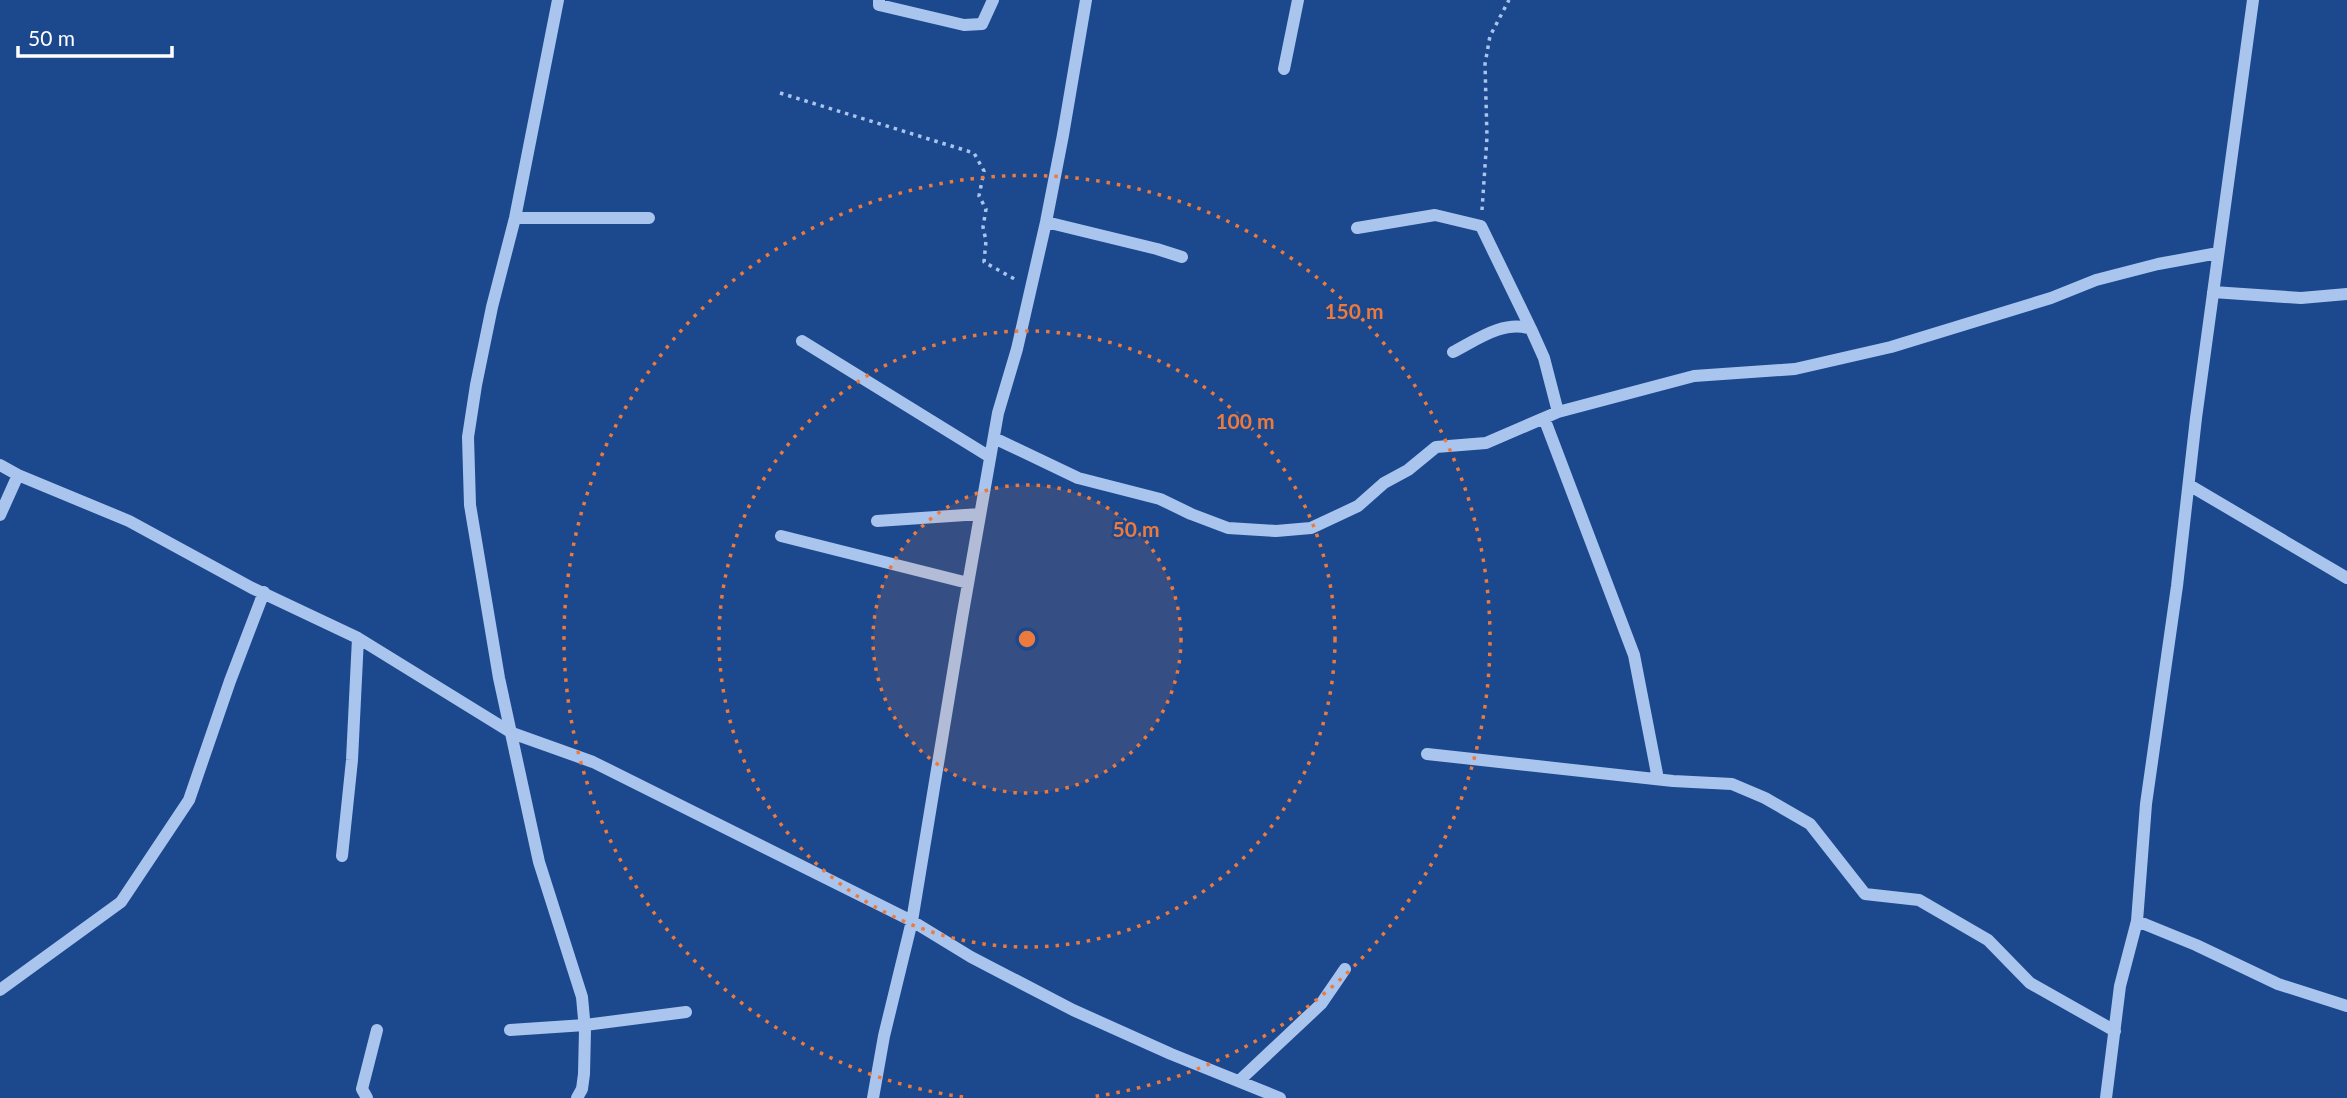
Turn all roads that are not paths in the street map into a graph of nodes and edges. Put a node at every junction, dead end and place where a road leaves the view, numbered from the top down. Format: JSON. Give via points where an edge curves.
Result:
{"nodes":[{"id":1,"x":558,"y":0,"type":"edge"},
{"id":2,"x":879,"y":0,"type":"edge"},
{"id":3,"x":993,"y":0,"type":"edge"},
{"id":4,"x":1087,"y":0,"type":"edge"},
{"id":5,"x":1298,"y":0,"type":"edge"},
{"id":6,"x":2253,"y":0,"type":"edge"},
{"id":7,"x":1284,"y":69,"type":"dead end"},
{"id":8,"x":515,"y":218,"type":"junction"},
{"id":9,"x":649,"y":218,"type":"dead end"},
{"id":10,"x":1046,"y":222,"type":"junction"},
{"id":11,"x":1357,"y":228,"type":"dead end"},
{"id":12,"x":2218,"y":253,"type":"junction"},
{"id":13,"x":1182,"y":257,"type":"dead end"},
{"id":14,"x":2213,"y":292,"type":"junction"},
{"id":15,"x":2347,"y":294,"type":"edge"},
{"id":16,"x":1531,"y":329,"type":"junction"},
{"id":17,"x":802,"y":341,"type":"dead end"},
{"id":18,"x":1454,"y":352,"type":"dead end"},
{"id":19,"x":1558,"y":412,"type":"junction"},
{"id":20,"x":1544,"y":418,"type":"junction"},
{"id":21,"x":994,"y":438,"type":"junction"},
{"id":22,"x":990,"y":457,"type":"junction"},
{"id":23,"x":0,"y":465,"type":"edge"},
{"id":24,"x":18,"y":475,"type":"junction"},
{"id":25,"x":2189,"y":485,"type":"junction"},
{"id":26,"x":0,"y":514,"type":"edge"},
{"id":27,"x":980,"y":514,"type":"junction"},
{"id":28,"x":877,"y":521,"type":"dead end"},
{"id":29,"x":781,"y":536,"type":"dead end"},
{"id":30,"x":2347,"y":578,"type":"edge"},
{"id":31,"x":968,"y":583,"type":"junction"},
{"id":32,"x":264,"y":593,"type":"junction"},
{"id":33,"x":358,"y":638,"type":"junction"},
{"id":34,"x":512,"y":733,"type":"junction"},
{"id":35,"x":1427,"y":754,"type":"dead end"},
{"id":36,"x":1658,"y":779,"type":"junction"},
{"id":37,"x":342,"y":856,"type":"dead end"},
{"id":38,"x":2137,"y":920,"type":"junction"},
{"id":39,"x":912,"y":921,"type":"junction"},
{"id":40,"x":1345,"y":969,"type":"dead end"},
{"id":41,"x":0,"y":990,"type":"edge"},
{"id":42,"x":2347,"y":1006,"type":"edge"},
{"id":43,"x":686,"y":1012,"type":"dead end"},
{"id":44,"x":585,"y":1026,"type":"junction"},
{"id":45,"x":377,"y":1030,"type":"dead end"},
{"id":46,"x":510,"y":1030,"type":"dead end"},
{"id":47,"x":2115,"y":1031,"type":"junction"},
{"id":48,"x":1239,"y":1082,"type":"junction"},
{"id":49,"x":366,"y":1098,"type":"edge"},
{"id":50,"x":577,"y":1098,"type":"edge"},
{"id":51,"x":873,"y":1098,"type":"edge"},
{"id":52,"x":1280,"y":1098,"type":"edge"},
{"id":53,"x":2106,"y":1098,"type":"edge"}],
"edges":[{"from":1,"to":8,"type":"street"},
{"from":2,"to":3,"type":"street","via":[[879,5],[964,25],[982,24]]},
{"from":4,"to":10,"type":"street"},
{"from":5,"to":7,"type":"street"},
{"from":6,"to":12,"type":"street"},
{"from":8,"to":9,"type":"street"},
{"from":8,"to":34,"type":"street","via":[[492,307],[468,437],[470,505]]},
{"from":10,"to":13,"type":"street"},
{"from":10,"to":21,"type":"street"},
{"from":11,"to":16,"type":"street","via":[[1434,215],[1481,226]]},
{"from":12,"to":14,"type":"street"},
{"from":12,"to":19,"type":"street","via":[[2096,279],[1891,347],[1795,369],[1694,376]]},
{"from":14,"to":15,"type":"street","via":[[2301,298]]},
{"from":14,"to":25,"type":"street"},
{"from":16,"to":18,"type":"street","via":[[1510,327],[1485,334]]},
{"from":16,"to":19,"type":"street"},
{"from":17,"to":22,"type":"street"},
{"from":19,"to":20,"type":"street"},
{"from":20,"to":21,"type":"street","via":[[1486,443],[1436,447],[1358,506],[1311,527],[1276,531],[1228,528],[1160,499],[1078,478]]},
{"from":20,"to":36,"type":"street","via":[[1634,655]]},
{"from":21,"to":22,"type":"street"},
{"from":22,"to":27,"type":"street"},
{"from":23,"to":24,"type":"street"},
{"from":24,"to":26,"type":"street"},
{"from":24,"to":32,"type":"street","via":[[129,521]]},
{"from":25,"to":30,"type":"street"},
{"from":25,"to":38,"type":"street","via":[[2146,804]]},
{"from":27,"to":28,"type":"street"},
{"from":27,"to":31,"type":"street"},
{"from":29,"to":31,"type":"street"},
{"from":31,"to":39,"type":"street"},
{"from":32,"to":33,"type":"street"},
{"from":32,"to":41,"type":"street","via":[[189,800],[121,902]]},
{"from":33,"to":34,"type":"street"},
{"from":33,"to":37,"type":"street"},
{"from":34,"to":39,"type":"street","via":[[593,762]]},
{"from":34,"to":44,"type":"street","via":[[539,862],[582,997]]},
{"from":35,"to":36,"type":"street"},
{"from":36,"to":47,"type":"street","via":[[1732,784],[1765,798],[1810,824],[1865,894],[1919,900],[1989,940],[2030,983]]},
{"from":38,"to":42,"type":"street","via":[[2278,984]]},
{"from":38,"to":47,"type":"street","via":[[2120,986]]},
{"from":39,"to":48,"type":"street","via":[[1073,1010]]},
{"from":39,"to":51,"type":"street"},
{"from":40,"to":48,"type":"street","via":[[1321,1004]]},
{"from":43,"to":44,"type":"street"},
{"from":44,"to":46,"type":"street"},
{"from":44,"to":50,"type":"street","via":[[582,1089]]},
{"from":45,"to":49,"type":"street","via":[[362,1089]]},
{"from":47,"to":53,"type":"street"},
{"from":48,"to":52,"type":"street"}]}
